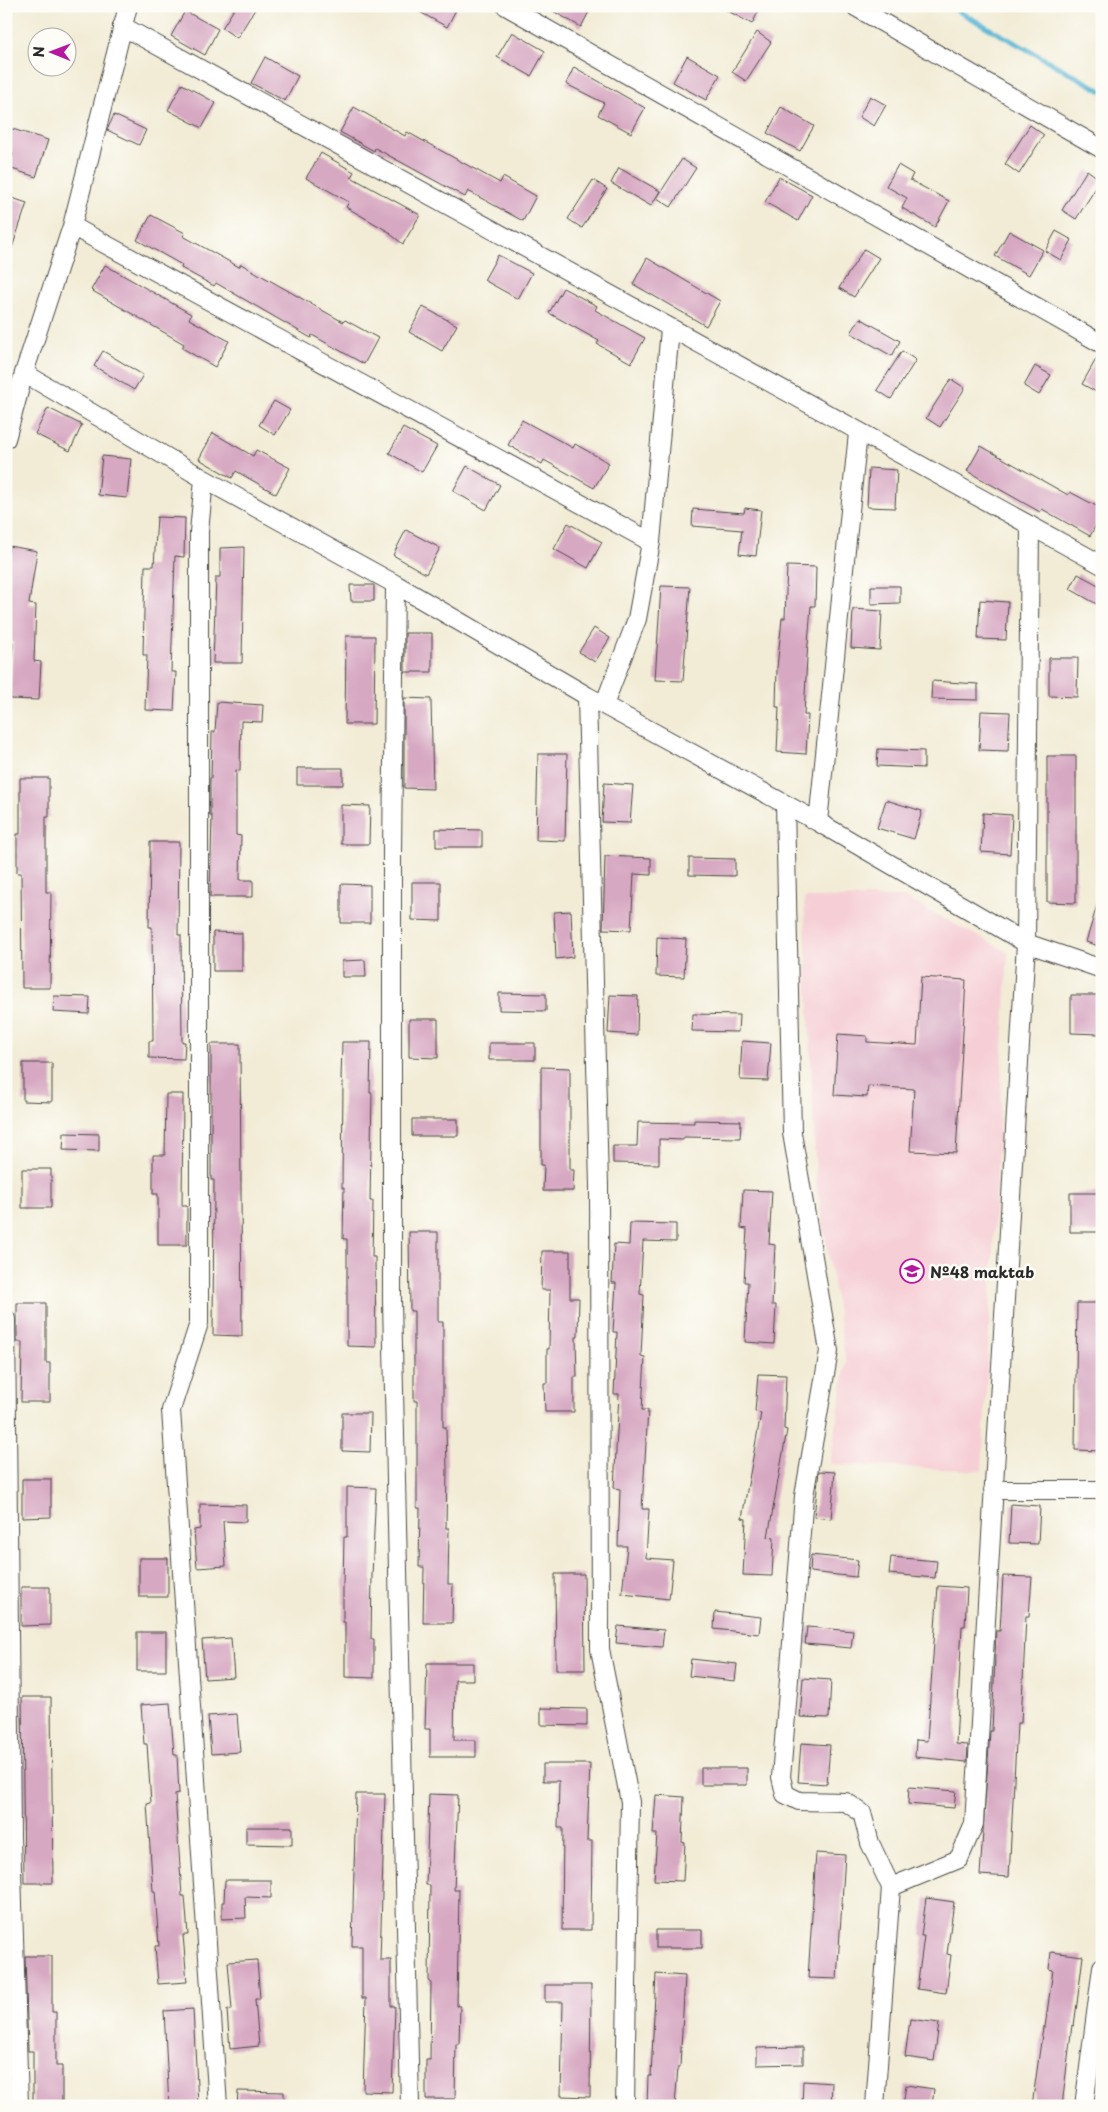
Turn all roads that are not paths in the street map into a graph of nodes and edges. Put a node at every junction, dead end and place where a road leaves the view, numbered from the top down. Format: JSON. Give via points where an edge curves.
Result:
{"nodes":[{"id":1,"x":128,"y":6,"type":"edge"},
{"id":2,"x":506,"y":6,"type":"edge"},
{"id":3,"x":854,"y":6,"type":"edge"},
{"id":4,"x":122,"y":26,"type":"junction"},
{"id":5,"x":1102,"y":148,"type":"edge"},
{"id":6,"x":72,"y":226,"type":"junction"},
{"id":7,"x":670,"y":329,"type":"junction"},
{"id":8,"x":1102,"y":344,"type":"edge"},
{"id":9,"x":24,"y":373,"type":"junction"},
{"id":10,"x":858,"y":433,"type":"junction"},
{"id":11,"x":6,"y":439,"type":"edge"},
{"id":12,"x":204,"y":479,"type":"junction"},
{"id":13,"x":1030,"y":525,"type":"junction"},
{"id":14,"x":651,"y":542,"type":"junction"},
{"id":15,"x":1102,"y":565,"type":"edge"},
{"id":16,"x":395,"y":584,"type":"junction"},
{"id":17,"x":587,"y":696,"type":"junction"},
{"id":18,"x":604,"y":705,"type":"junction"},
{"id":19,"x":785,"y":804,"type":"junction"},
{"id":20,"x":818,"y":822,"type":"junction"},
{"id":21,"x":1026,"y":943,"type":"junction"},
{"id":22,"x":1102,"y":969,"type":"edge"},
{"id":23,"x":6,"y":1319,"type":"edge"},
{"id":24,"x":993,"y":1490,"type":"junction"},
{"id":25,"x":1102,"y":1490,"type":"edge"},
{"id":26,"x":891,"y":1887,"type":"junction"},
{"id":27,"x":1102,"y":1966,"type":"edge"},
{"id":28,"x":20,"y":2106,"type":"edge"},
{"id":29,"x":218,"y":2106,"type":"edge"},
{"id":30,"x":410,"y":2106,"type":"edge"},
{"id":31,"x":625,"y":2106,"type":"edge"},
{"id":32,"x":875,"y":2106,"type":"edge"},
{"id":33,"x":1084,"y":2106,"type":"edge"}],
"edges":[{"from":1,"to":4,"type":"street"},
{"from":2,"to":8,"type":"street"},
{"from":3,"to":5,"type":"street"},
{"from":4,"to":6,"type":"street"},
{"from":4,"to":7,"type":"street"},
{"from":6,"to":9,"type":"street"},
{"from":6,"to":14,"type":"street"},
{"from":7,"to":10,"type":"street"},
{"from":7,"to":14,"type":"street"},
{"from":9,"to":11,"type":"street"},
{"from":9,"to":12,"type":"street"},
{"from":10,"to":13,"type":"street"},
{"from":10,"to":20,"type":"street"},
{"from":12,"to":16,"type":"street"},
{"from":12,"to":29,"type":"street","via":[[198,532],[199,1323],[172,1410]]},
{"from":13,"to":15,"type":"street"},
{"from":13,"to":21,"type":"street"},
{"from":14,"to":18,"type":"street","via":[[637,618]]},
{"from":16,"to":17,"type":"street"},
{"from":16,"to":30,"type":"street","via":[[392,1291]]},
{"from":17,"to":18,"type":"street"},
{"from":17,"to":31,"type":"street","via":[[599,1186],[600,1649],[630,1802]]},
{"from":18,"to":19,"type":"street"},
{"from":19,"to":20,"type":"street"},
{"from":19,"to":26,"type":"street","via":[[792,1133],[829,1351],[804,1496],[781,1777],[785,1794],[799,1801],[846,1802],[862,1813],[870,1843]]},
{"from":20,"to":21,"type":"street"},
{"from":21,"to":22,"type":"street"},
{"from":21,"to":24,"type":"street"},
{"from":23,"to":28,"type":"street","via":[[12,1836]]},
{"from":24,"to":25,"type":"street"},
{"from":24,"to":26,"type":"street","via":[[974,1824],[959,1859]]},
{"from":26,"to":32,"type":"street"},
{"from":27,"to":33,"type":"street"}]}
